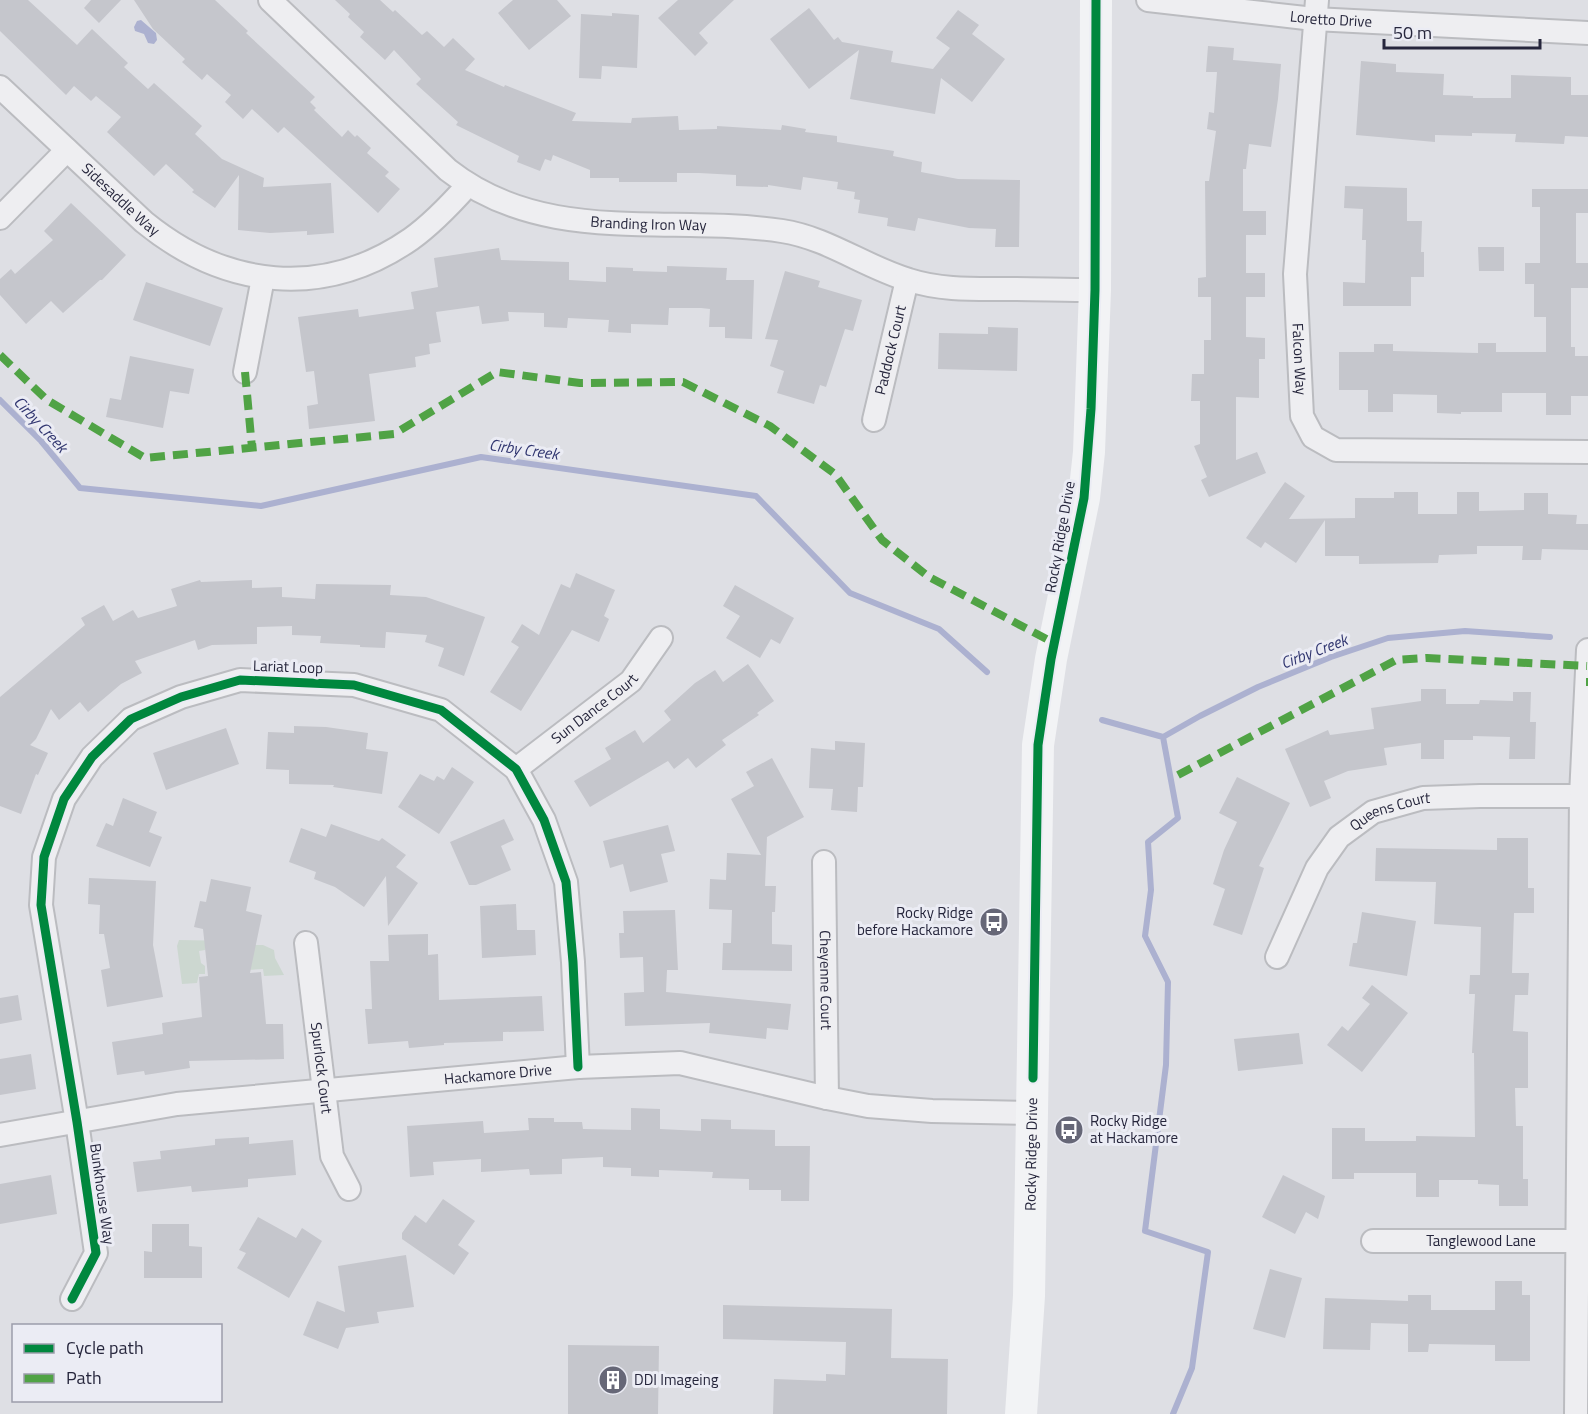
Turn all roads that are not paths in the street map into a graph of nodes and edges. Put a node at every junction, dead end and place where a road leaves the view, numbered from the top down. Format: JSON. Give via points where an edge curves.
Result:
{"nodes":[{"id":1,"x":270,"y":0,"type":"edge"},
{"id":2,"x":1096,"y":0,"type":"edge"},
{"id":3,"x":1148,"y":0,"type":"edge"},
{"id":4,"x":1315,"y":9,"type":"edge"},
{"id":5,"x":1588,"y":33,"type":"edge"},
{"id":6,"x":0,"y":87,"type":"edge"},
{"id":7,"x":67,"y":150,"type":"junction"},
{"id":8,"x":467,"y":186,"type":"junction"},
{"id":9,"x":0,"y":218,"type":"edge"},
{"id":10,"x":263,"y":278,"type":"junction"},
{"id":11,"x":907,"y":280,"type":"junction"},
{"id":12,"x":1095,"y":290,"type":"junction"},
{"id":13,"x":245,"y":372,"type":"dead end"},
{"id":14,"x":874,"y":420,"type":"dead end"},
{"id":15,"x":1588,"y":452,"type":"edge"},
{"id":16,"x":661,"y":638,"type":"dead end"},
{"id":17,"x":1588,"y":650,"type":"edge"},
{"id":18,"x":516,"y":770,"type":"junction"},
{"id":19,"x":1581,"y":796,"type":"junction"},
{"id":20,"x":824,"y":862,"type":"dead end"},
{"id":21,"x":306,"y":943,"type":"dead end"},
{"id":22,"x":1277,"y":957,"type":"dead end"},
{"id":23,"x":1584,"y":986,"type":"edge"},
{"id":24,"x":578,"y":1067,"type":"junction"},
{"id":25,"x":323,"y":1091,"type":"junction"},
{"id":26,"x":827,"y":1098,"type":"junction"},
{"id":27,"x":1032,"y":1113,"type":"junction"},
{"id":28,"x":77,"y":1122,"type":"junction"},
{"id":29,"x":0,"y":1135,"type":"edge"},
{"id":30,"x":349,"y":1189,"type":"dead end"},
{"id":31,"x":1373,"y":1241,"type":"dead end"},
{"id":32,"x":1582,"y":1241,"type":"edge"},
{"id":33,"x":72,"y":1299,"type":"dead end"},
{"id":34,"x":1021,"y":1414,"type":"edge"},
{"id":35,"x":1576,"y":1414,"type":"edge"}],
"edges":[{"from":1,"to":8,"type":"street","name":"Branding Iron Way"},
{"from":2,"to":12,"type":"main road","name":"Rocky Ridge Drive"},
{"from":3,"to":4,"type":"street","name":"Loretto Drive"},
{"from":4,"to":5,"type":"street","name":"Loretto Drive"},
{"from":4,"to":15,"type":"street","name":"Falcon Way","via":[[1295,274],[1302,416],[1314,437],[1336,450]]},
{"from":6,"to":7,"type":"street","name":"Sidesaddle Way"},
{"from":7,"to":9,"type":"street"},
{"from":7,"to":10,"type":"street","name":"Sidesaddle Way","via":[[165,239],[205,261]]},
{"from":8,"to":10,"type":"street","name":"Sidesaddle Way","via":[[427,227],[375,260],[319,276]]},
{"from":8,"to":11,"type":"street","name":"Branding Iron Way","via":[[501,202],[556,219],[802,235]]},
{"from":10,"to":13,"type":"street"},
{"from":11,"to":12,"type":"street","name":"Branding Iron Way","via":[[962,289]]},
{"from":11,"to":14,"type":"street","name":"Paddock Court"},
{"from":12,"to":27,"type":"main road","name":"Rocky Ridge Drive","via":[[1084,498],[1038,745]]},
{"from":16,"to":18,"type":"street","name":"Sun Dance Court","via":[[631,681]]},
{"from":17,"to":19,"type":"street"},
{"from":18,"to":24,"type":"street","name":"Lariat Loop","via":[[544,820],[566,882]]},
{"from":18,"to":28,"type":"street","name":"Lariat Loop","via":[[441,710],[354,685],[240,680],[182,697],[131,719],[92,757],[64,799],[44,857],[41,905]]},
{"from":19,"to":22,"type":"street","name":"Queens Court","via":[[1423,798],[1373,812],[1339,837],[1317,868]]},
{"from":19,"to":23,"type":"street"},
{"from":20,"to":26,"type":"street","name":"Cheyenne Court"},
{"from":21,"to":25,"type":"street","name":"Spurlock Court"},
{"from":23,"to":32,"type":"street"},
{"from":24,"to":25,"type":"street","name":"Hackamore Drive"},
{"from":24,"to":26,"type":"street","name":"Hackamore Drive","via":[[680,1063]]},
{"from":25,"to":28,"type":"street","name":"Hackamore Drive","via":[[177,1104]]},
{"from":25,"to":30,"type":"street","name":"Spurlock Court","via":[[332,1156]]},
{"from":26,"to":27,"type":"street","name":"Hackamore Drive","via":[[932,1111]]},
{"from":27,"to":34,"type":"main road","name":"Rocky Ridge Drive","via":[[1029,1296]]},
{"from":28,"to":29,"type":"street","name":"Hackamore Drive"},
{"from":28,"to":33,"type":"street","name":"Bunkhouse Way","via":[[96,1253]]},
{"from":31,"to":32,"type":"street","name":"Tanglewood Lane"},
{"from":32,"to":35,"type":"street"}]}
